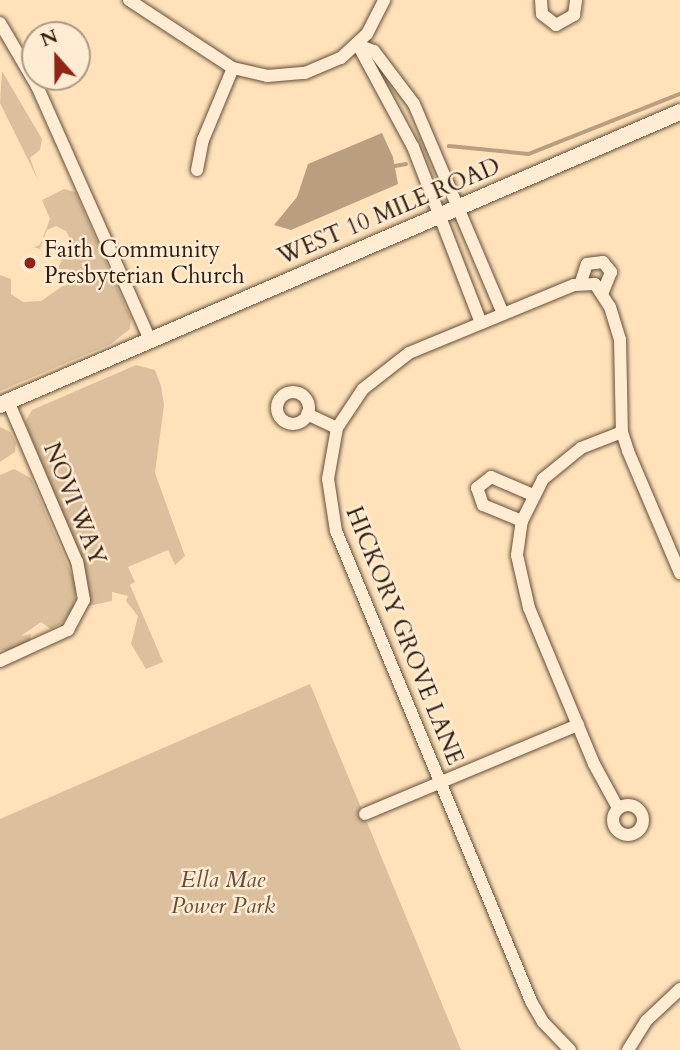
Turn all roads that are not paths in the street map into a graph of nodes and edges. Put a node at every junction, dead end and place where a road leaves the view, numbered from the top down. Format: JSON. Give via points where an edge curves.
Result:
{"nodes":[{"id":1,"x":129,"y":0,"type":"edge"},
{"id":2,"x":384,"y":0,"type":"edge"},
{"id":3,"x":541,"y":0,"type":"edge"},
{"id":4,"x":576,"y":0,"type":"edge"},
{"id":5,"x":0,"y":23,"type":"edge"},
{"id":6,"x":358,"y":45,"type":"junction"},
{"id":7,"x":233,"y":68,"type":"junction"},
{"id":8,"x":680,"y":111,"type":"edge"},
{"id":9,"x":430,"y":140,"type":"junction"},
{"id":10,"x":413,"y":147,"type":"junction"},
{"id":11,"x":197,"y":170,"type":"dead end"},
{"id":12,"x":457,"y":207,"type":"junction"},
{"id":13,"x":439,"y":215,"type":"junction"},
{"id":14,"x":482,"y":262,"type":"junction"},
{"id":15,"x":460,"y":271,"type":"junction"},
{"id":16,"x":581,"y":282,"type":"junction"},
{"id":17,"x":599,"y":288,"type":"junction"},
{"id":18,"x":503,"y":314,"type":"junction"},
{"id":19,"x":481,"y":323,"type":"junction"},
{"id":20,"x":150,"y":340,"type":"junction"},
{"id":21,"x":4,"y":403,"type":"edge"},
{"id":22,"x":307,"y":414,"type":"dead end"},
{"id":23,"x":337,"y":428,"type":"junction"},
{"id":24,"x":622,"y":432,"type":"junction"},
{"id":25,"x":533,"y":495,"type":"junction"},
{"id":26,"x":522,"y":521,"type":"junction"},
{"id":27,"x":680,"y":573,"type":"edge"},
{"id":28,"x":0,"y":662,"type":"edge"},
{"id":29,"x":578,"y":724,"type":"junction"},
{"id":30,"x":440,"y":783,"type":"junction"},
{"id":31,"x":618,"y":808,"type":"dead end"},
{"id":32,"x":365,"y":814,"type":"dead end"},
{"id":33,"x":680,"y":989,"type":"edge"},
{"id":34,"x":570,"y":1050,"type":"edge"},
{"id":35,"x":628,"y":1050,"type":"edge"}],
"edges":[{"from":1,"to":7,"type":"street"},
{"from":2,"to":6,"type":"street"},
{"from":3,"to":4,"type":"street","via":[[542,14],[556,25],[574,15]]},
{"from":5,"to":20,"type":"street","via":[[37,86]]},
{"from":6,"to":7,"type":"street","via":[[305,73],[267,76]]},
{"from":6,"to":9,"type":"street","via":[[374,51],[387,65],[414,104]]},
{"from":6,"to":10,"type":"street"},
{"from":7,"to":11,"type":"street","via":[[203,140]]},
{"from":8,"to":12,"type":"main road","name":"WEST 10 MILE ROAD"},
{"from":9,"to":10,"type":"street"},
{"from":9,"to":12,"type":"street"},
{"from":10,"to":13,"type":"street"},
{"from":12,"to":13,"type":"main road","name":"WEST 10 MILE ROAD"},
{"from":12,"to":14,"type":"street"},
{"from":13,"to":15,"type":"street"},
{"from":13,"to":20,"type":"main road","name":"WEST 10 MILE ROAD"},
{"from":14,"to":15,"type":"street"},
{"from":14,"to":18,"type":"street"},
{"from":15,"to":19,"type":"street"},
{"from":16,"to":17,"type":"street"},
{"from":16,"to":17,"type":"street","via":[[587,264],[603,262],[611,272]]},
{"from":16,"to":18,"type":"street","name":"HICKORY GROVE LANE"},
{"from":17,"to":24,"type":"street","via":[[622,355]]},
{"from":18,"to":19,"type":"street","name":"HICKORY GROVE LANE"},
{"from":19,"to":23,"type":"street","name":"HICKORY GROVE LANE","via":[[410,353],[380,372]]},
{"from":20,"to":21,"type":"main road","name":"WEST 10 MILE ROAD"},
{"from":21,"to":28,"type":"street","name":"NOVI WAY","via":[[77,562],[84,600],[68,630]]},
{"from":22,"to":23,"type":"street"},
{"from":23,"to":30,"type":"street","name":"HICKORY GROVE LANE","via":[[328,466],[331,516]]},
{"from":24,"to":25,"type":"street","via":[[569,455]]},
{"from":24,"to":27,"type":"street","via":[[663,541]]},
{"from":25,"to":26,"type":"street"},
{"from":25,"to":26,"type":"street","via":[[491,477],[477,488],[483,505]]},
{"from":26,"to":29,"type":"street","via":[[517,555],[523,591]]},
{"from":29,"to":30,"type":"street"},
{"from":29,"to":31,"type":"street"},
{"from":30,"to":32,"type":"street"},
{"from":30,"to":34,"type":"street","name":"HICKORY GROVE LANE","via":[[531,1001],[543,1022]]},
{"from":33,"to":35,"type":"street","via":[[646,1021]]}]}
